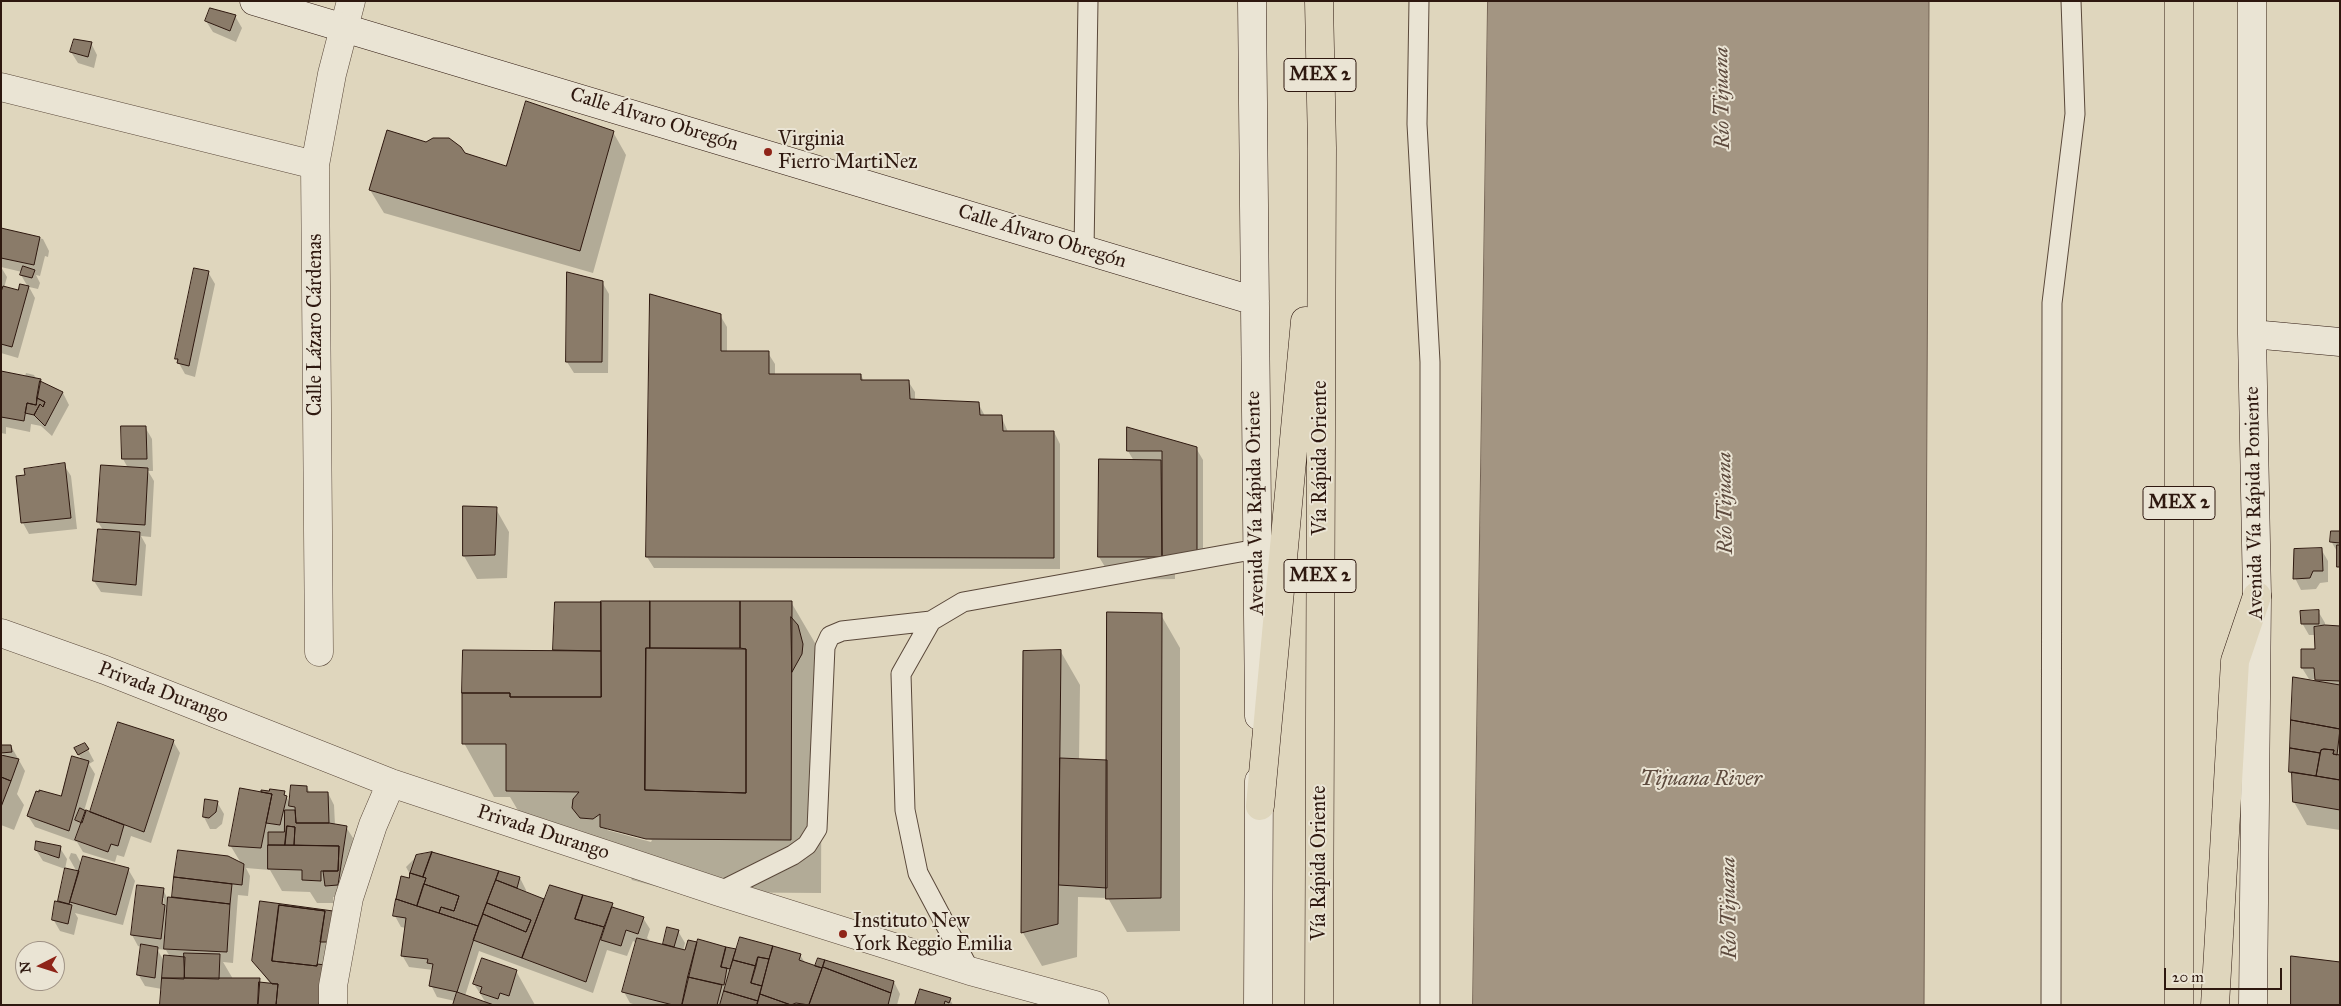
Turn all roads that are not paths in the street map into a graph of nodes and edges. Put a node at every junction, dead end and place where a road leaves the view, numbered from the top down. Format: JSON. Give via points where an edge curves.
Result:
{"nodes":[{"id":1,"x":254,"y":1,"type":"edge"},
{"id":2,"x":351,"y":1,"type":"edge"},
{"id":3,"x":1088,"y":1,"type":"edge"},
{"id":4,"x":1252,"y":1,"type":"edge"},
{"id":5,"x":1320,"y":1,"type":"edge"},
{"id":6,"x":1419,"y":1,"type":"edge"},
{"id":7,"x":2071,"y":1,"type":"edge"},
{"id":8,"x":2179,"y":1,"type":"edge"},
{"id":9,"x":2252,"y":1,"type":"edge"},
{"id":10,"x":344,"y":27,"type":"junction"},
{"id":11,"x":1,"y":87,"type":"edge"},
{"id":12,"x":1322,"y":148,"type":"junction"},
{"id":13,"x":315,"y":165,"type":"junction"},
{"id":14,"x":1084,"y":250,"type":"junction"},
{"id":15,"x":1254,"y":301,"type":"junction"},
{"id":16,"x":2252,"y":334,"type":"junction"},
{"id":17,"x":2340,"y":342,"type":"edge"},
{"id":18,"x":1257,"y":549,"type":"junction"},
{"id":19,"x":2257,"y":596,"type":"junction"},
{"id":20,"x":931,"y":621,"type":"junction"},
{"id":21,"x":1,"y":633,"type":"edge"},
{"id":22,"x":319,"y":652,"type":"dead end"},
{"id":23,"x":391,"y":783,"type":"junction"},
{"id":24,"x":1260,"y":806,"type":"junction"},
{"id":25,"x":720,"y":892,"type":"junction"},
{"id":26,"x":970,"y":971,"type":"junction"},
{"id":27,"x":333,"y":1005,"type":"edge"},
{"id":28,"x":1095,"y":1005,"type":"edge"},
{"id":29,"x":1258,"y":1005,"type":"edge"},
{"id":30,"x":1319,"y":1005,"type":"edge"},
{"id":31,"x":1430,"y":1005,"type":"edge"},
{"id":32,"x":2051,"y":1005,"type":"edge"},
{"id":33,"x":2179,"y":1005,"type":"edge"},
{"id":34,"x":2215,"y":1005,"type":"edge"},
{"id":35,"x":2253,"y":1005,"type":"edge"}],
"edges":[{"from":1,"to":10,"type":"street","name":"Calle Álvaro Obregón"},
{"from":2,"to":10,"type":"street","name":"Calle Lázaro Cárdenas"},
{"from":3,"to":14,"type":"lane"},
{"from":4,"to":15,"type":"street","name":"Avenida Vía Rápida Oriente"},
{"from":5,"to":12,"type":"highway","name":"Vía Rápida Oriente","number":"MEX 2"},
{"from":6,"to":31,"type":"lane","via":[[1417,124],[1430,362]]},
{"from":7,"to":32,"type":"lane","via":[[2075,114],[2052,303]]},
{"from":8,"to":33,"type":"highway","number":"MEX 2"},
{"from":9,"to":16,"type":"street","name":"Avenida Vía Rápida Poniente"},
{"from":10,"to":13,"type":"street","name":"Calle Lázaro Cárdenas"},
{"from":10,"to":14,"type":"street","name":"Calle Álvaro Obregón"},
{"from":11,"to":13,"type":"street"},
{"from":12,"to":24,"type":"highway"},
{"from":12,"to":30,"type":"highway","name":"Vía Rápida Oriente","number":"MEX 2"},
{"from":13,"to":22,"type":"street","name":"Calle Lázaro Cárdenas"},
{"from":14,"to":15,"type":"street","name":"Calle Álvaro Obregón"},
{"from":15,"to":18,"type":"street","name":"Avenida Vía Rápida Oriente"},
{"from":16,"to":17,"type":"street"},
{"from":16,"to":19,"type":"street","name":"Avenida Vía Rápida Poniente"},
{"from":18,"to":20,"type":"lane","via":[[963,602]]},
{"from":18,"to":24,"type":"street","name":"Avenida Vía Rápida Oriente"},
{"from":19,"to":34,"type":"highway","via":[[2235,661]]},
{"from":19,"to":35,"type":"street","name":"Avenida Vía Rápida Poniente"},
{"from":20,"to":25,"type":"lane","via":[[842,631],[830,636],[825,647],[817,829],[807,845],[793,855]]},
{"from":20,"to":26,"type":"lane","via":[[902,674],[905,810],[918,873]]},
{"from":21,"to":23,"type":"street","name":"Privada Durango","via":[[105,670]]},
{"from":23,"to":25,"type":"street","name":"Privada Durango"},
{"from":23,"to":27,"type":"street","via":[[348,898],[333,986]]},
{"from":24,"to":29,"type":"street","name":"Avenida Vía Rápida Oriente"},
{"from":25,"to":26,"type":"street","name":"Privada Durango"},
{"from":26,"to":28,"type":"street","name":"Privada Durango"}]}
